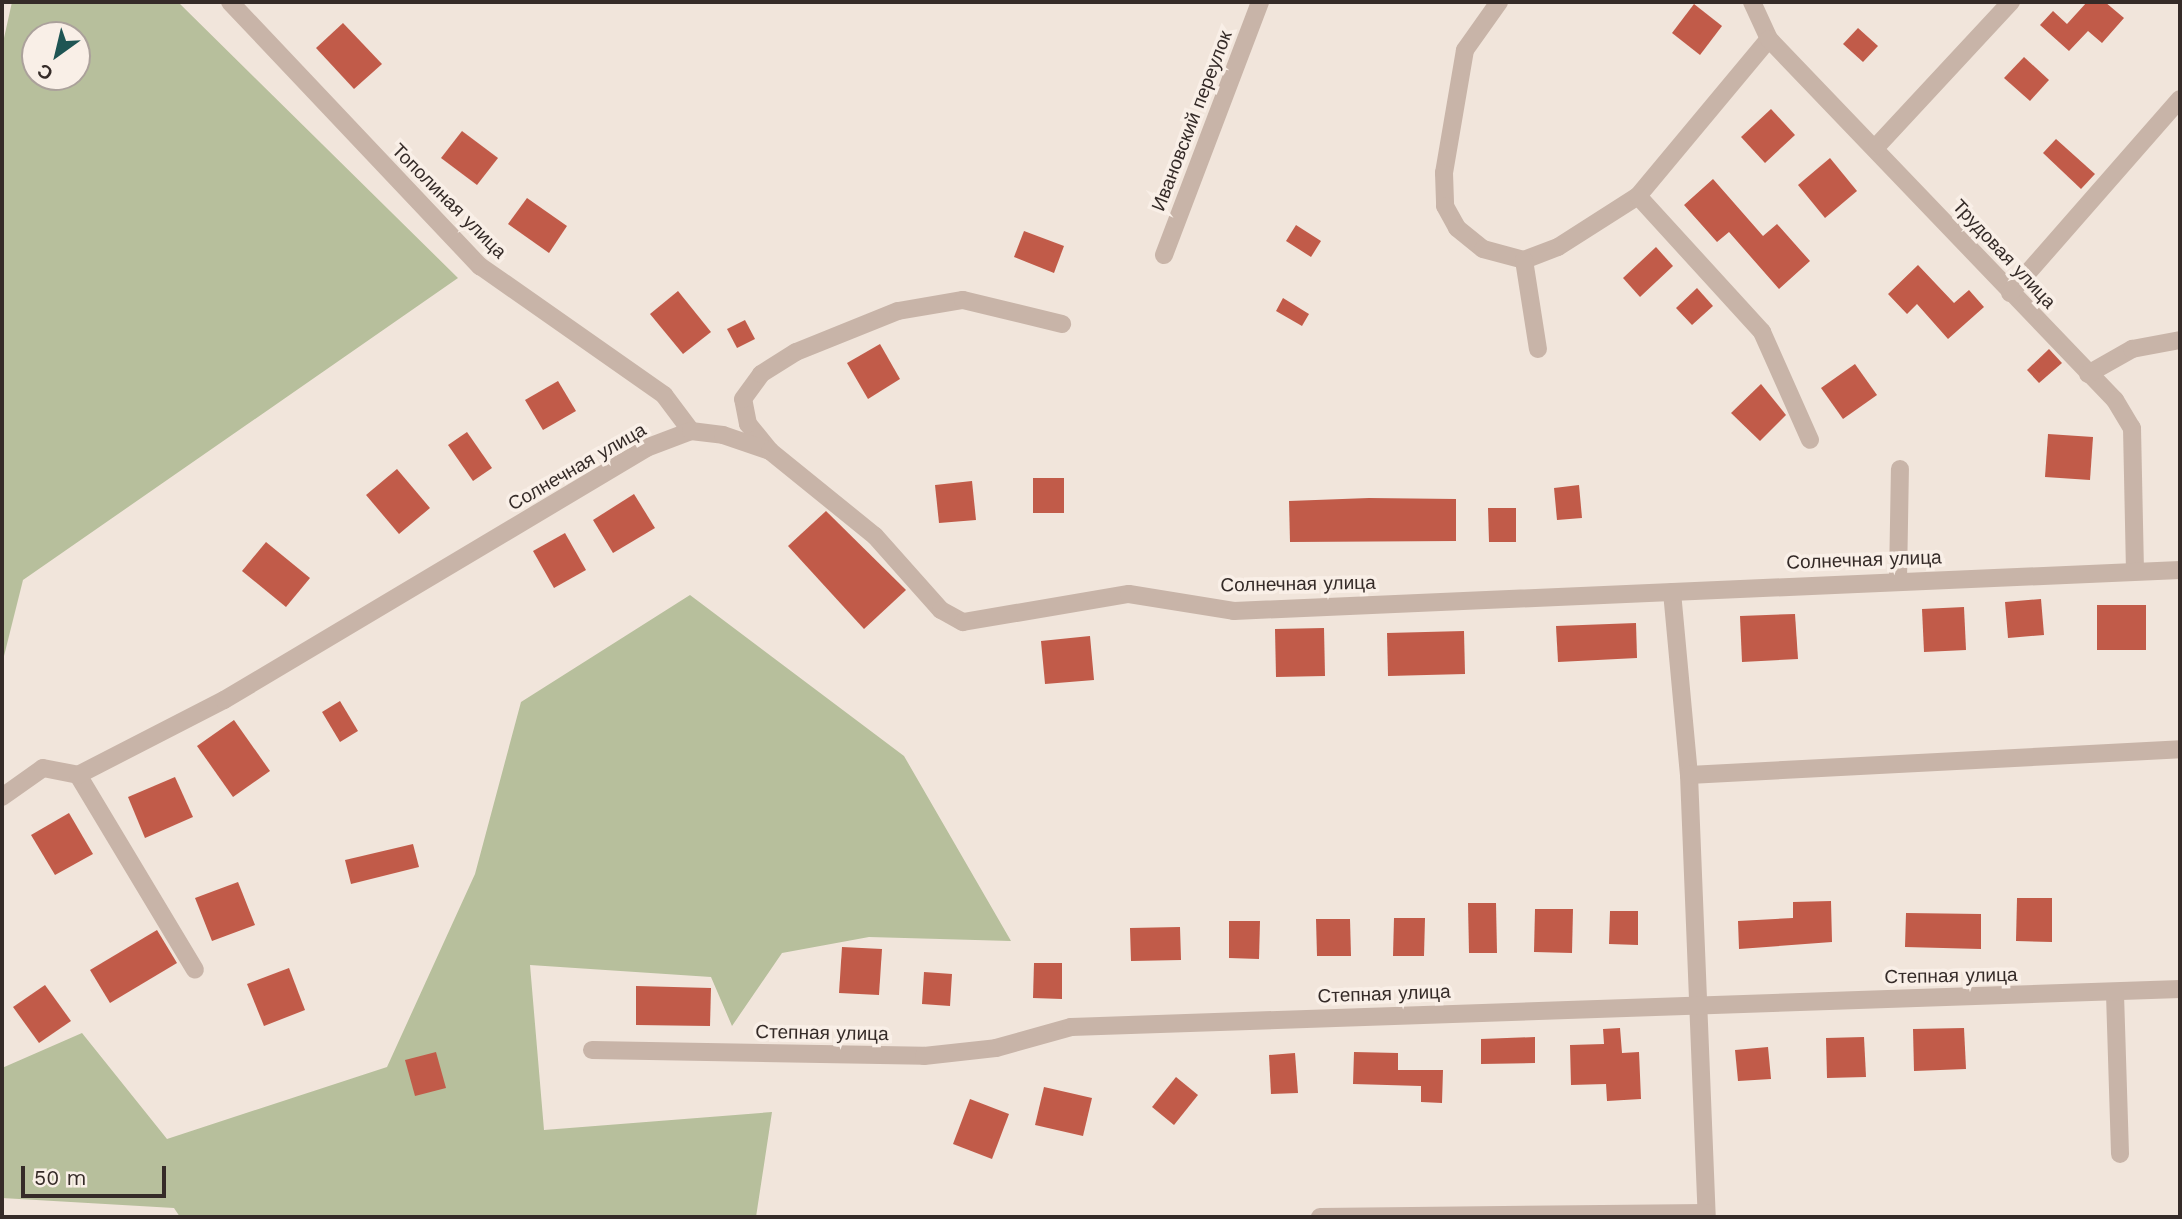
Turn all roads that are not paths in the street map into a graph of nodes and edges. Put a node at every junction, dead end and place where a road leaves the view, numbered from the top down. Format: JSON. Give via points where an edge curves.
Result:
{"nodes":[{"id":1,"x":230,"y":2,"type":"edge"},
{"id":2,"x":1260,"y":2,"type":"edge"},
{"id":3,"x":1499,"y":2,"type":"edge"},
{"id":4,"x":1752,"y":2,"type":"edge"},
{"id":5,"x":2011,"y":2,"type":"edge"},
{"id":6,"x":1769,"y":39,"type":"junction"},
{"id":7,"x":2180,"y":99,"type":"edge"},
{"id":8,"x":1877,"y":146,"type":"junction"},
{"id":9,"x":1638,"y":196,"type":"junction"},
{"id":10,"x":1164,"y":255,"type":"dead end"},
{"id":11,"x":1524,"y":260,"type":"junction"},
{"id":12,"x":2010,"y":293,"type":"junction"},
{"id":13,"x":1062,"y":324,"type":"dead end"},
{"id":14,"x":2180,"y":340,"type":"edge"},
{"id":15,"x":1538,"y":349,"type":"dead end"},
{"id":16,"x":2088,"y":374,"type":"junction"},
{"id":17,"x":691,"y":431,"type":"junction"},
{"id":18,"x":1810,"y":440,"type":"dead end"},
{"id":19,"x":770,"y":451,"type":"junction"},
{"id":20,"x":1900,"y":469,"type":"dead end"},
{"id":21,"x":2180,"y":569,"type":"edge"},
{"id":22,"x":2135,"y":570,"type":"junction"},
{"id":23,"x":1898,"y":580,"type":"junction"},
{"id":24,"x":1672,"y":592,"type":"junction"},
{"id":25,"x":2180,"y":749,"type":"edge"},
{"id":26,"x":78,"y":775,"type":"junction"},
{"id":27,"x":1689,"y":775,"type":"junction"},
{"id":28,"x":2,"y":797,"type":"edge"},
{"id":29,"x":195,"y":971,"type":"dead end"},
{"id":30,"x":2180,"y":989,"type":"edge"},
{"id":31,"x":2115,"y":994,"type":"junction"},
{"id":32,"x":1696,"y":1003,"type":"junction"},
{"id":33,"x":592,"y":1050,"type":"dead end"},
{"id":34,"x":2120,"y":1154,"type":"dead end"},
{"id":35,"x":1707,"y":1215,"type":"edge"},
{"id":36,"x":1320,"y":1217,"type":"edge"}],
"edges":[{"from":1,"to":17,"type":"street","name":"Тополиная улица","via":[[480,266],[664,395]]},
{"from":2,"to":10,"type":"street","name":"Ивановский переулок"},
{"from":3,"to":11,"type":"street","via":[[1465,50],[1444,173],[1445,206],[1457,228],[1483,249]]},
{"from":4,"to":6,"type":"street","name":"Трудовая улица"},
{"from":5,"to":8,"type":"street"},
{"from":6,"to":8,"type":"street","name":"Трудовая улица"},
{"from":6,"to":9,"type":"street"},
{"from":7,"to":12,"type":"street"},
{"from":8,"to":12,"type":"street","name":"Трудовая улица"},
{"from":9,"to":11,"type":"street","via":[[1558,247]]},
{"from":9,"to":18,"type":"street","via":[[1762,332]]},
{"from":11,"to":15,"type":"street"},
{"from":12,"to":16,"type":"street","name":"Трудовая улица"},
{"from":13,"to":19,"type":"street","via":[[963,300],[898,312],[796,352],[761,374],[743,399],[748,424]]},
{"from":14,"to":16,"type":"street","via":[[2132,349]]},
{"from":16,"to":22,"type":"street","name":"Трудовая улица","via":[[2115,400],[2132,428]]},
{"from":17,"to":19,"type":"street","name":"Солнечная улица","via":[[723,435]]},
{"from":17,"to":26,"type":"street","name":"Солнечная улица","via":[[646,448],[224,700]]},
{"from":19,"to":24,"type":"street","name":"Солнечная улица","via":[[875,536],[941,610],[963,622],[1129,594],[1234,611]]},
{"from":20,"to":23,"type":"street"},
{"from":21,"to":22,"type":"street","name":"Солнечная улица"},
{"from":22,"to":23,"type":"street","name":"Солнечная улица"},
{"from":23,"to":24,"type":"street","name":"Солнечная улица"},
{"from":24,"to":27,"type":"street"},
{"from":25,"to":27,"type":"street"},
{"from":26,"to":28,"type":"street","via":[[43,768]]},
{"from":26,"to":29,"type":"street"},
{"from":27,"to":32,"type":"street"},
{"from":30,"to":31,"type":"street","name":"Степная улица"},
{"from":31,"to":32,"type":"street","name":"Степная улица"},
{"from":31,"to":34,"type":"street"},
{"from":32,"to":33,"type":"street","name":"Степная улица","via":[[1071,1027],[996,1048],[924,1056]]},
{"from":32,"to":35,"type":"street"},
{"from":35,"to":36,"type":"street"}]}
